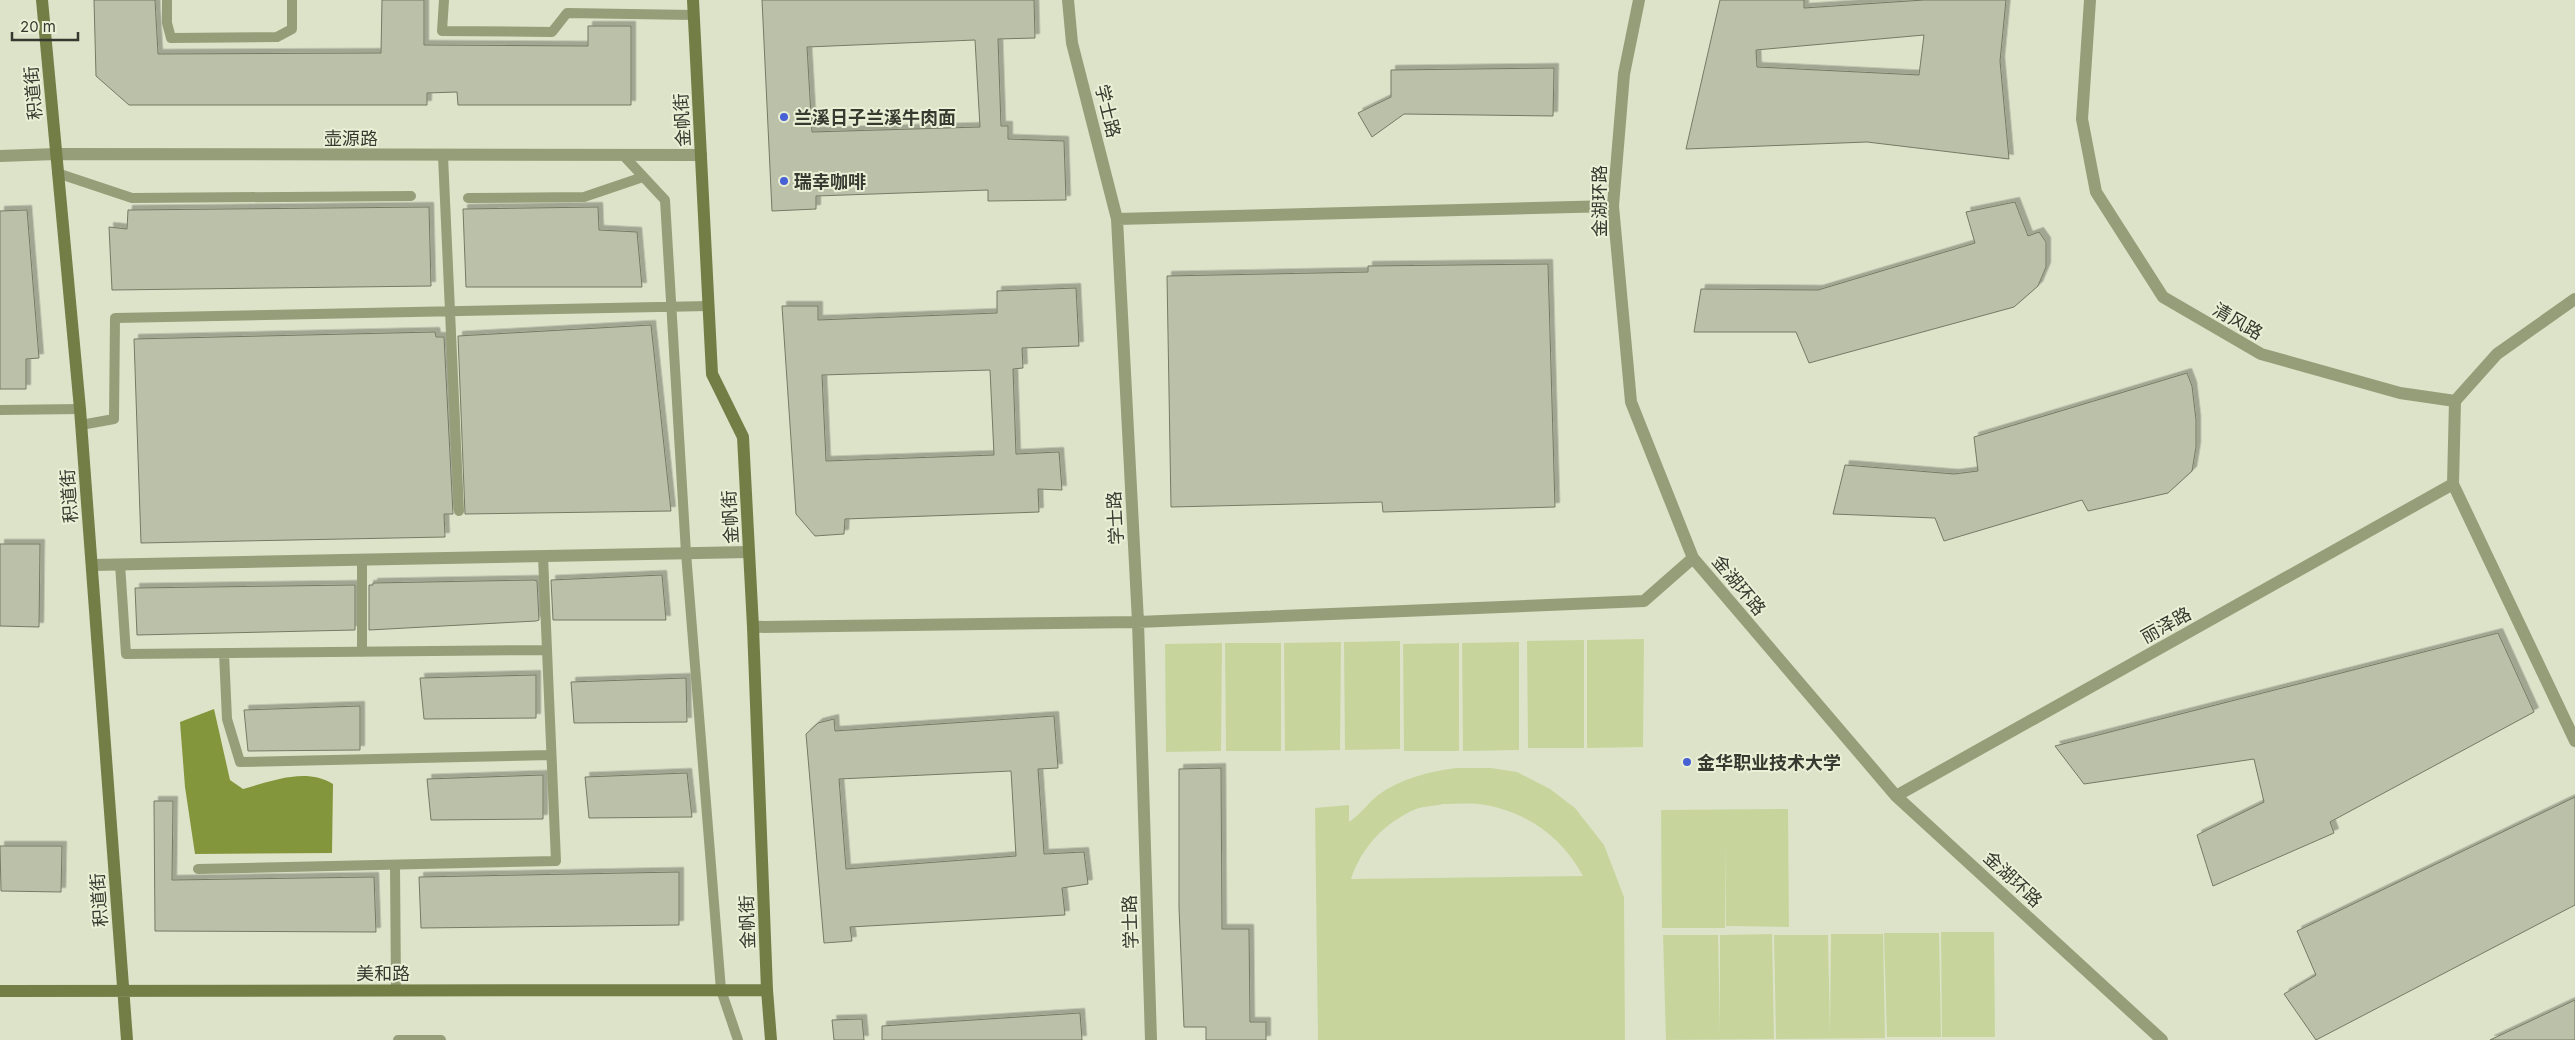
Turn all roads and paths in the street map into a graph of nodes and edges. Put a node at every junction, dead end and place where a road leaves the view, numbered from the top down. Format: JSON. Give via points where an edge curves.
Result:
{"nodes":[{"id":1,"x":42,"y":0,"type":"edge"},
{"id":2,"x":166,"y":0,"type":"edge"},
{"id":3,"x":292,"y":0,"type":"edge"},
{"id":4,"x":444,"y":0,"type":"edge"},
{"id":5,"x":693,"y":0,"type":"edge"},
{"id":6,"x":1068,"y":0,"type":"edge"},
{"id":7,"x":1639,"y":0,"type":"edge"},
{"id":8,"x":2090,"y":0,"type":"edge"},
{"id":9,"x":694,"y":15,"type":"junction"},
{"id":10,"x":56,"y":154,"type":"junction"},
{"id":11,"x":623,"y":155,"type":"junction"},
{"id":12,"x":701,"y":155,"type":"junction"},
{"id":13,"x":0,"y":156,"type":"edge"},
{"id":14,"x":443,"y":156,"type":"junction"},
{"id":15,"x":57,"y":173,"type":"junction"},
{"id":16,"x":643,"y":176,"type":"junction"},
{"id":17,"x":411,"y":196,"type":"dead end"},
{"id":18,"x":468,"y":198,"type":"dead end"},
{"id":19,"x":1613,"y":206,"type":"junction"},
{"id":20,"x":1117,"y":220,"type":"junction"},
{"id":21,"x":2575,"y":299,"type":"edge"},
{"id":22,"x":671,"y":306,"type":"junction"},
{"id":23,"x":709,"y":306,"type":"junction"},
{"id":24,"x":450,"y":311,"type":"junction"},
{"id":25,"x":2455,"y":401,"type":"junction"},
{"id":26,"x":80,"y":408,"type":"junction"},
{"id":27,"x":0,"y":410,"type":"edge"},
{"id":28,"x":81,"y":425,"type":"junction"},
{"id":29,"x":2453,"y":484,"type":"junction"},
{"id":30,"x":459,"y":511,"type":"dead end"},
{"id":31,"x":749,"y":552,"type":"junction"},
{"id":32,"x":686,"y":553,"type":"junction"},
{"id":33,"x":542,"y":556,"type":"junction"},
{"id":34,"x":1693,"y":558,"type":"junction"},
{"id":35,"x":362,"y":559,"type":"junction"},
{"id":36,"x":92,"y":564,"type":"junction"},
{"id":37,"x":120,"y":564,"type":"junction"},
{"id":38,"x":1138,"y":622,"type":"junction"},
{"id":39,"x":753,"y":627,"type":"junction"},
{"id":40,"x":547,"y":650,"type":"junction"},
{"id":41,"x":362,"y":652,"type":"junction"},
{"id":42,"x":224,"y":653,"type":"junction"},
{"id":43,"x":2575,"y":741,"type":"edge"},
{"id":44,"x":551,"y":755,"type":"junction"},
{"id":45,"x":1896,"y":796,"type":"junction"},
{"id":46,"x":396,"y":865,"type":"junction"},
{"id":47,"x":198,"y":869,"type":"dead end"},
{"id":48,"x":396,"y":990,"type":"junction"},
{"id":49,"x":721,"y":990,"type":"junction"},
{"id":50,"x":767,"y":990,"type":"junction"},
{"id":51,"x":0,"y":991,"type":"edge"},
{"id":52,"x":123,"y":991,"type":"junction"},
{"id":53,"x":127,"y":1040,"type":"edge"},
{"id":54,"x":398,"y":1040,"type":"edge"},
{"id":55,"x":441,"y":1040,"type":"edge"},
{"id":56,"x":738,"y":1040,"type":"edge"},
{"id":57,"x":771,"y":1040,"type":"edge"},
{"id":58,"x":1151,"y":1040,"type":"edge"},
{"id":59,"x":2162,"y":1040,"type":"edge"}],
"edges":[{"from":1,"to":10,"type":"street","name":"积道街"},
{"from":2,"to":3,"type":"lane","via":[[166,23],[171,38],[190,38],[277,37],[292,29]]},
{"from":4,"to":9,"type":"lane","via":[[442,31],[552,32],[567,13]]},
{"from":5,"to":9,"type":"street","name":"金帆街"},
{"from":6,"to":20,"type":"street","name":"学士路","via":[[1072,43]]},
{"from":7,"to":19,"type":"street","name":"金湖环路","via":[[1624,74]]},
{"from":8,"to":25,"type":"street","name":"清风路","via":[[2082,118],[2096,192],[2163,297],[2261,354],[2400,393]]},
{"from":9,"to":12,"type":"street","name":"金帆街"},
{"from":10,"to":13,"type":"street","name":"壶源路"},
{"from":10,"to":14,"type":"street","name":"壶源路"},
{"from":10,"to":15,"type":"street","name":"积道街"},
{"from":11,"to":12,"type":"street","name":"壶源路"},
{"from":11,"to":14,"type":"street","name":"壶源路"},
{"from":11,"to":16,"type":"lane"},
{"from":12,"to":23,"type":"street","name":"金帆街"},
{"from":14,"to":24,"type":"lane"},
{"from":15,"to":17,"type":"lane","via":[[132,198]]},
{"from":15,"to":26,"type":"street","name":"积道街"},
{"from":16,"to":18,"type":"lane","via":[[584,197]]},
{"from":16,"to":22,"type":"lane","via":[[665,200]]},
{"from":19,"to":20,"type":"street"},
{"from":19,"to":34,"type":"street","name":"金湖环路","via":[[1631,402]]},
{"from":20,"to":38,"type":"street","name":"学士路"},
{"from":21,"to":25,"type":"street","via":[[2497,354]]},
{"from":22,"to":23,"type":"lane"},
{"from":22,"to":24,"type":"lane"},
{"from":22,"to":32,"type":"lane"},
{"from":23,"to":31,"type":"street","name":"金帆街","via":[[712,374],[743,437]]},
{"from":24,"to":28,"type":"lane","via":[[115,318],[114,419]]},
{"from":24,"to":30,"type":"lane"},
{"from":25,"to":29,"type":"street"},
{"from":26,"to":27,"type":"lane"},
{"from":26,"to":28,"type":"street","name":"积道街"},
{"from":28,"to":36,"type":"street","name":"积道街"},
{"from":29,"to":43,"type":"street"},
{"from":29,"to":45,"type":"street","name":"丽泽路"},
{"from":31,"to":32,"type":"street"},
{"from":31,"to":39,"type":"street","name":"金帆街"},
{"from":32,"to":33,"type":"street"},
{"from":32,"to":49,"type":"lane"},
{"from":33,"to":35,"type":"street"},
{"from":33,"to":40,"type":"lane"},
{"from":34,"to":38,"type":"street","via":[[1644,601]]},
{"from":34,"to":45,"type":"street","name":"金湖环路"},
{"from":35,"to":37,"type":"street"},
{"from":35,"to":41,"type":"lane"},
{"from":36,"to":37,"type":"street"},
{"from":36,"to":52,"type":"street","name":"积道街"},
{"from":37,"to":42,"type":"lane","via":[[126,654]]},
{"from":38,"to":39,"type":"street"},
{"from":38,"to":58,"type":"street","name":"学士路"},
{"from":39,"to":50,"type":"street","name":"金帆街"},
{"from":40,"to":41,"type":"lane"},
{"from":40,"to":44,"type":"lane"},
{"from":41,"to":42,"type":"lane"},
{"from":42,"to":44,"type":"lane","via":[[227,719],[240,762]]},
{"from":44,"to":46,"type":"lane","via":[[556,861]]},
{"from":45,"to":59,"type":"street","name":"金湖环路"},
{"from":46,"to":47,"type":"lane"},
{"from":46,"to":48,"type":"lane"},
{"from":48,"to":49,"type":"street","name":"美和路"},
{"from":48,"to":52,"type":"street","name":"美和路"},
{"from":49,"to":50,"type":"street","name":"美和路"},
{"from":49,"to":56,"type":"lane"},
{"from":50,"to":57,"type":"street","name":"金帆街"},
{"from":51,"to":52,"type":"street","name":"美和路"},
{"from":52,"to":53,"type":"street","name":"积道街"},
{"from":54,"to":55,"type":"lane"}]}
